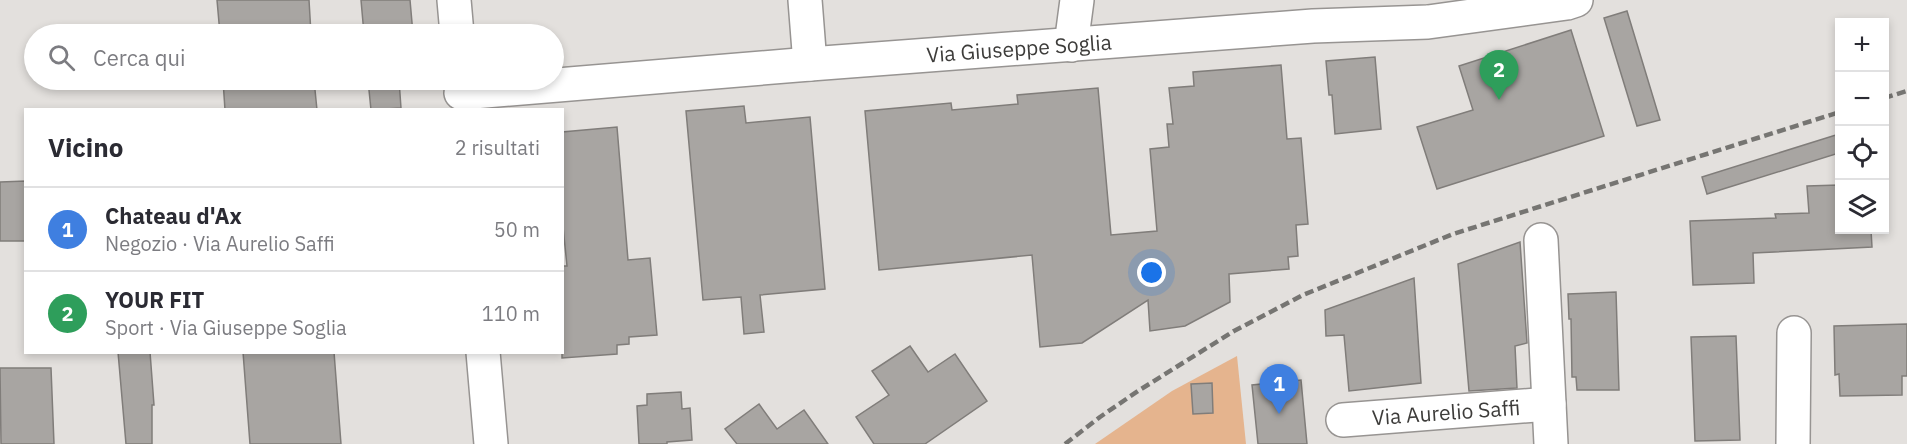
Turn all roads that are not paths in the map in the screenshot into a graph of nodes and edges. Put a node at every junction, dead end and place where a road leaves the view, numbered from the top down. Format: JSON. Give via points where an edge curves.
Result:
{"nodes":[{"id":1,"x":454,"y":0,"type":"edge"},
{"id":2,"x":805,"y":0,"type":"edge"},
{"id":3,"x":1077,"y":0,"type":"edge"},
{"id":4,"x":1576,"y":0,"type":"edge"},
{"id":5,"x":1428,"y":11,"type":"edge"},
{"id":6,"x":455,"y":24,"type":"edge"},
{"id":7,"x":1071,"y":45,"type":"junction"},
{"id":8,"x":810,"y":64,"type":"junction"},
{"id":9,"x":564,"y":85,"type":"edge"},
{"id":10,"x":508,"y":90,"type":"edge"},
{"id":11,"x":461,"y":94,"type":"edge"},
{"id":12,"x":1541,"y":240,"type":"dead end"},
{"id":13,"x":1794,"y":333,"type":"dead end"},
{"id":14,"x":483,"y":354,"type":"edge"},
{"id":15,"x":1549,"y":404,"type":"junction"},
{"id":16,"x":1343,"y":420,"type":"dead end"},
{"id":17,"x":491,"y":444,"type":"edge"},
{"id":18,"x":1551,"y":444,"type":"edge"},
{"id":19,"x":1793,"y":444,"type":"edge"}],
"edges":[{"from":1,"to":6,"type":"street"},
{"from":2,"to":8,"type":"street"},
{"from":3,"to":7,"type":"street"},
{"from":4,"to":5,"type":"street","name":"Via Giuseppe Soglia"},
{"from":5,"to":7,"type":"street","name":"Via Giuseppe Soglia","via":[[1313,26]]},
{"from":7,"to":8,"type":"street","name":"Via Giuseppe Soglia"},
{"from":8,"to":9,"type":"street","name":"Via Giuseppe Soglia"},
{"from":10,"to":11,"type":"street","name":"Via Giuseppe Soglia"},
{"from":12,"to":15,"type":"street","name":"Via Aurelio Saffi"},
{"from":13,"to":19,"type":"street"},
{"from":14,"to":17,"type":"street"},
{"from":15,"to":16,"type":"street","name":"Via Aurelio Saffi"},
{"from":15,"to":18,"type":"street","name":"Via Aurelio Saffi"}]}
